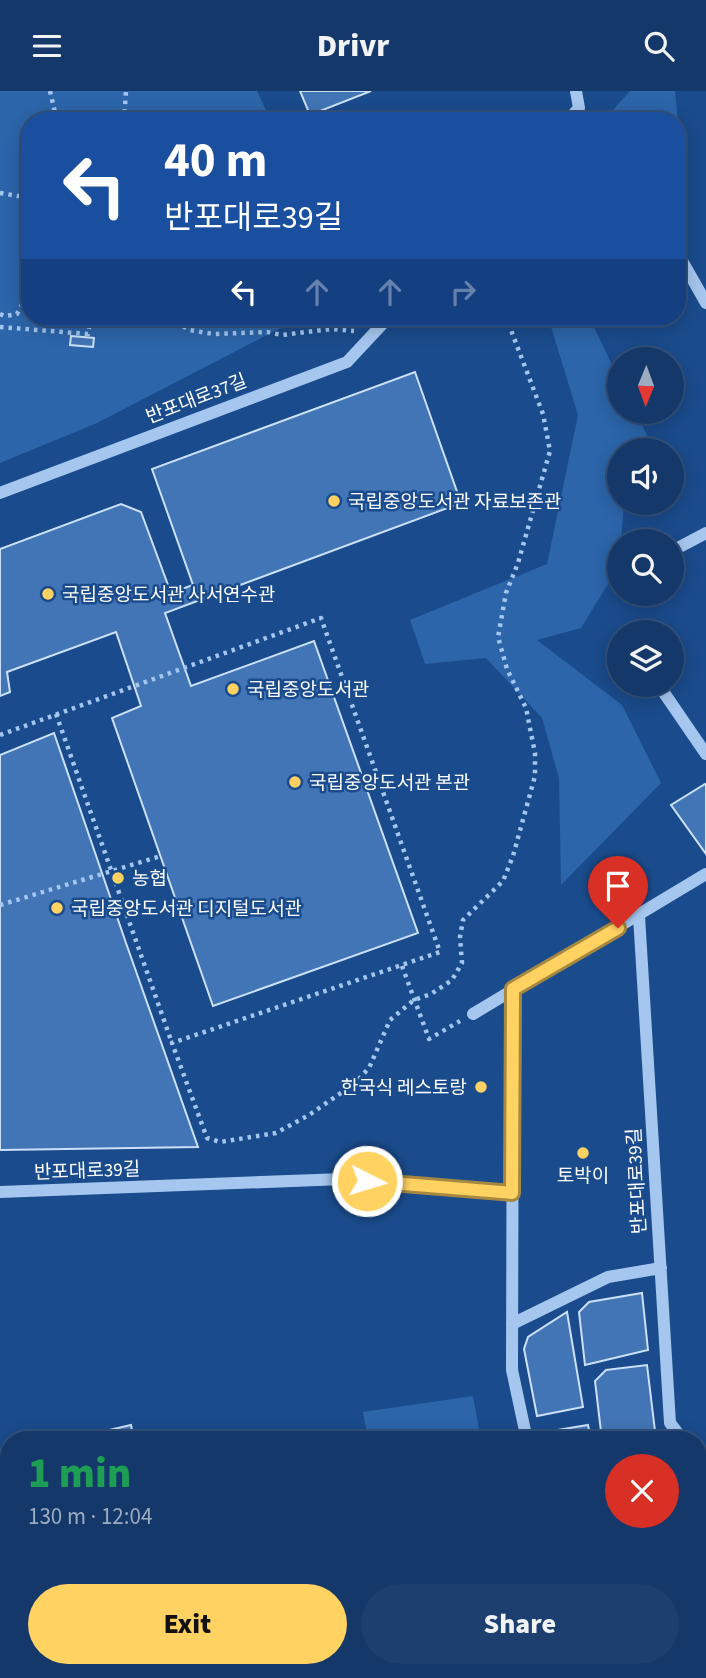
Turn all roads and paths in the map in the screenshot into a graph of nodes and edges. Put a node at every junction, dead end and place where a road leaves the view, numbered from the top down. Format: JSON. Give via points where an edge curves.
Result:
{"nodes":[{"id":1,"x":50,"y":91,"type":"edge"},
{"id":2,"x":126,"y":91,"type":"edge"},
{"id":3,"x":576,"y":91,"type":"edge"},
{"id":4,"x":55,"y":112,"type":"edge"},
{"id":5,"x":125,"y":112,"type":"edge"},
{"id":6,"x":576,"y":112,"type":"edge"},
{"id":7,"x":0,"y":193,"type":"edge"},
{"id":8,"x":21,"y":196,"type":"edge"},
{"id":9,"x":686,"y":268,"type":"edge"},
{"id":10,"x":706,"y":303,"type":"edge"},
{"id":11,"x":21,"y":306,"type":"edge"},
{"id":12,"x":0,"y":314,"type":"edge"},
{"id":13,"x":90,"y":326,"type":"edge"},
{"id":14,"x":182,"y":326,"type":"edge"},
{"id":15,"x":380,"y":326,"type":"edge"},
{"id":16,"x":509,"y":326,"type":"edge"},
{"id":17,"x":0,"y":327,"type":"edge"},
{"id":18,"x":372,"y":335,"type":"junction"},
{"id":19,"x":0,"y":492,"type":"edge"},
{"id":20,"x":706,"y":533,"type":"edge"},
{"id":21,"x":684,"y":545,"type":"edge"},
{"id":22,"x":666,"y":697,"type":"edge"},
{"id":23,"x":57,"y":714,"type":"junction"},
{"id":24,"x":0,"y":735,"type":"edge"},
{"id":25,"x":706,"y":754,"type":"edge"},
{"id":26,"x":160,"y":856,"type":"dead end"},
{"id":27,"x":112,"y":871,"type":"junction"},
{"id":28,"x":706,"y":874,"type":"edge"},
{"id":29,"x":0,"y":905,"type":"edge"},
{"id":30,"x":639,"y":916,"type":"junction"},
{"id":31,"x":402,"y":966,"type":"junction"},
{"id":32,"x":513,"y":989,"type":"junction"},
{"id":33,"x":415,"y":1000,"type":"junction"},
{"id":34,"x":472,"y":1014,"type":"joint"},
{"id":35,"x":172,"y":1043,"type":"junction"},
{"id":36,"x":0,"y":1192,"type":"edge"},
{"id":37,"x":512,"y":1193,"type":"junction"},
{"id":38,"x":661,"y":1268,"type":"junction"},
{"id":39,"x":512,"y":1324,"type":"junction"},
{"id":40,"x":525,"y":1431,"type":"edge"},
{"id":41,"x":676,"y":1431,"type":"edge"}],
"edges":[{"from":1,"to":4,"type":"path"},
{"from":2,"to":5,"type":"path"},
{"from":3,"to":6,"type":"street"},
{"from":7,"to":8,"type":"path"},
{"from":9,"to":10,"type":"street"},
{"from":11,"to":12,"type":"path","via":[[17,314]]},
{"from":13,"to":17,"type":"path","via":[[89,334]]},
{"from":14,"to":18,"type":"path","via":[[214,334],[282,335],[331,329]]},
{"from":15,"to":18,"type":"street","name":"반포대로37길"},
{"from":16,"to":33,"type":"path","via":[[543,414],[550,451],[506,593],[498,637],[507,669],[527,708],[535,776],[503,881],[463,920],[462,963],[452,980]]},
{"from":18,"to":19,"type":"street","name":"반포대로37길","via":[[347,362]]},
{"from":20,"to":21,"type":"street"},
{"from":22,"to":25,"type":"street"},
{"from":23,"to":24,"type":"path"},
{"from":23,"to":27,"type":"path"},
{"from":23,"to":31,"type":"path","via":[[321,618],[440,953]]},
{"from":26,"to":27,"type":"path"},
{"from":27,"to":29,"type":"path"},
{"from":27,"to":35,"type":"path"},
{"from":28,"to":30,"type":"street"},
{"from":30,"to":32,"type":"street"},
{"from":30,"to":38,"type":"street","name":"반포대로39길"},
{"from":31,"to":33,"type":"path"},
{"from":31,"to":35,"type":"path"},
{"from":32,"to":34,"type":"street"},
{"from":32,"to":37,"type":"street"},
{"from":33,"to":34,"type":"path","via":[[429,1039]]},
{"from":33,"to":35,"type":"path","via":[[390,1020],[369,1068],[354,1084],[287,1128],[264,1136],[220,1142],[207,1138]]},
{"from":36,"to":37,"type":"street","name":"반포대로39길","via":[[343,1179]]},
{"from":37,"to":39,"type":"street"},
{"from":38,"to":39,"type":"street","via":[[608,1277]]},
{"from":38,"to":41,"type":"street","name":"반포대로39길","via":[[670,1423]]},
{"from":39,"to":40,"type":"street","via":[[512,1370]]}]}
